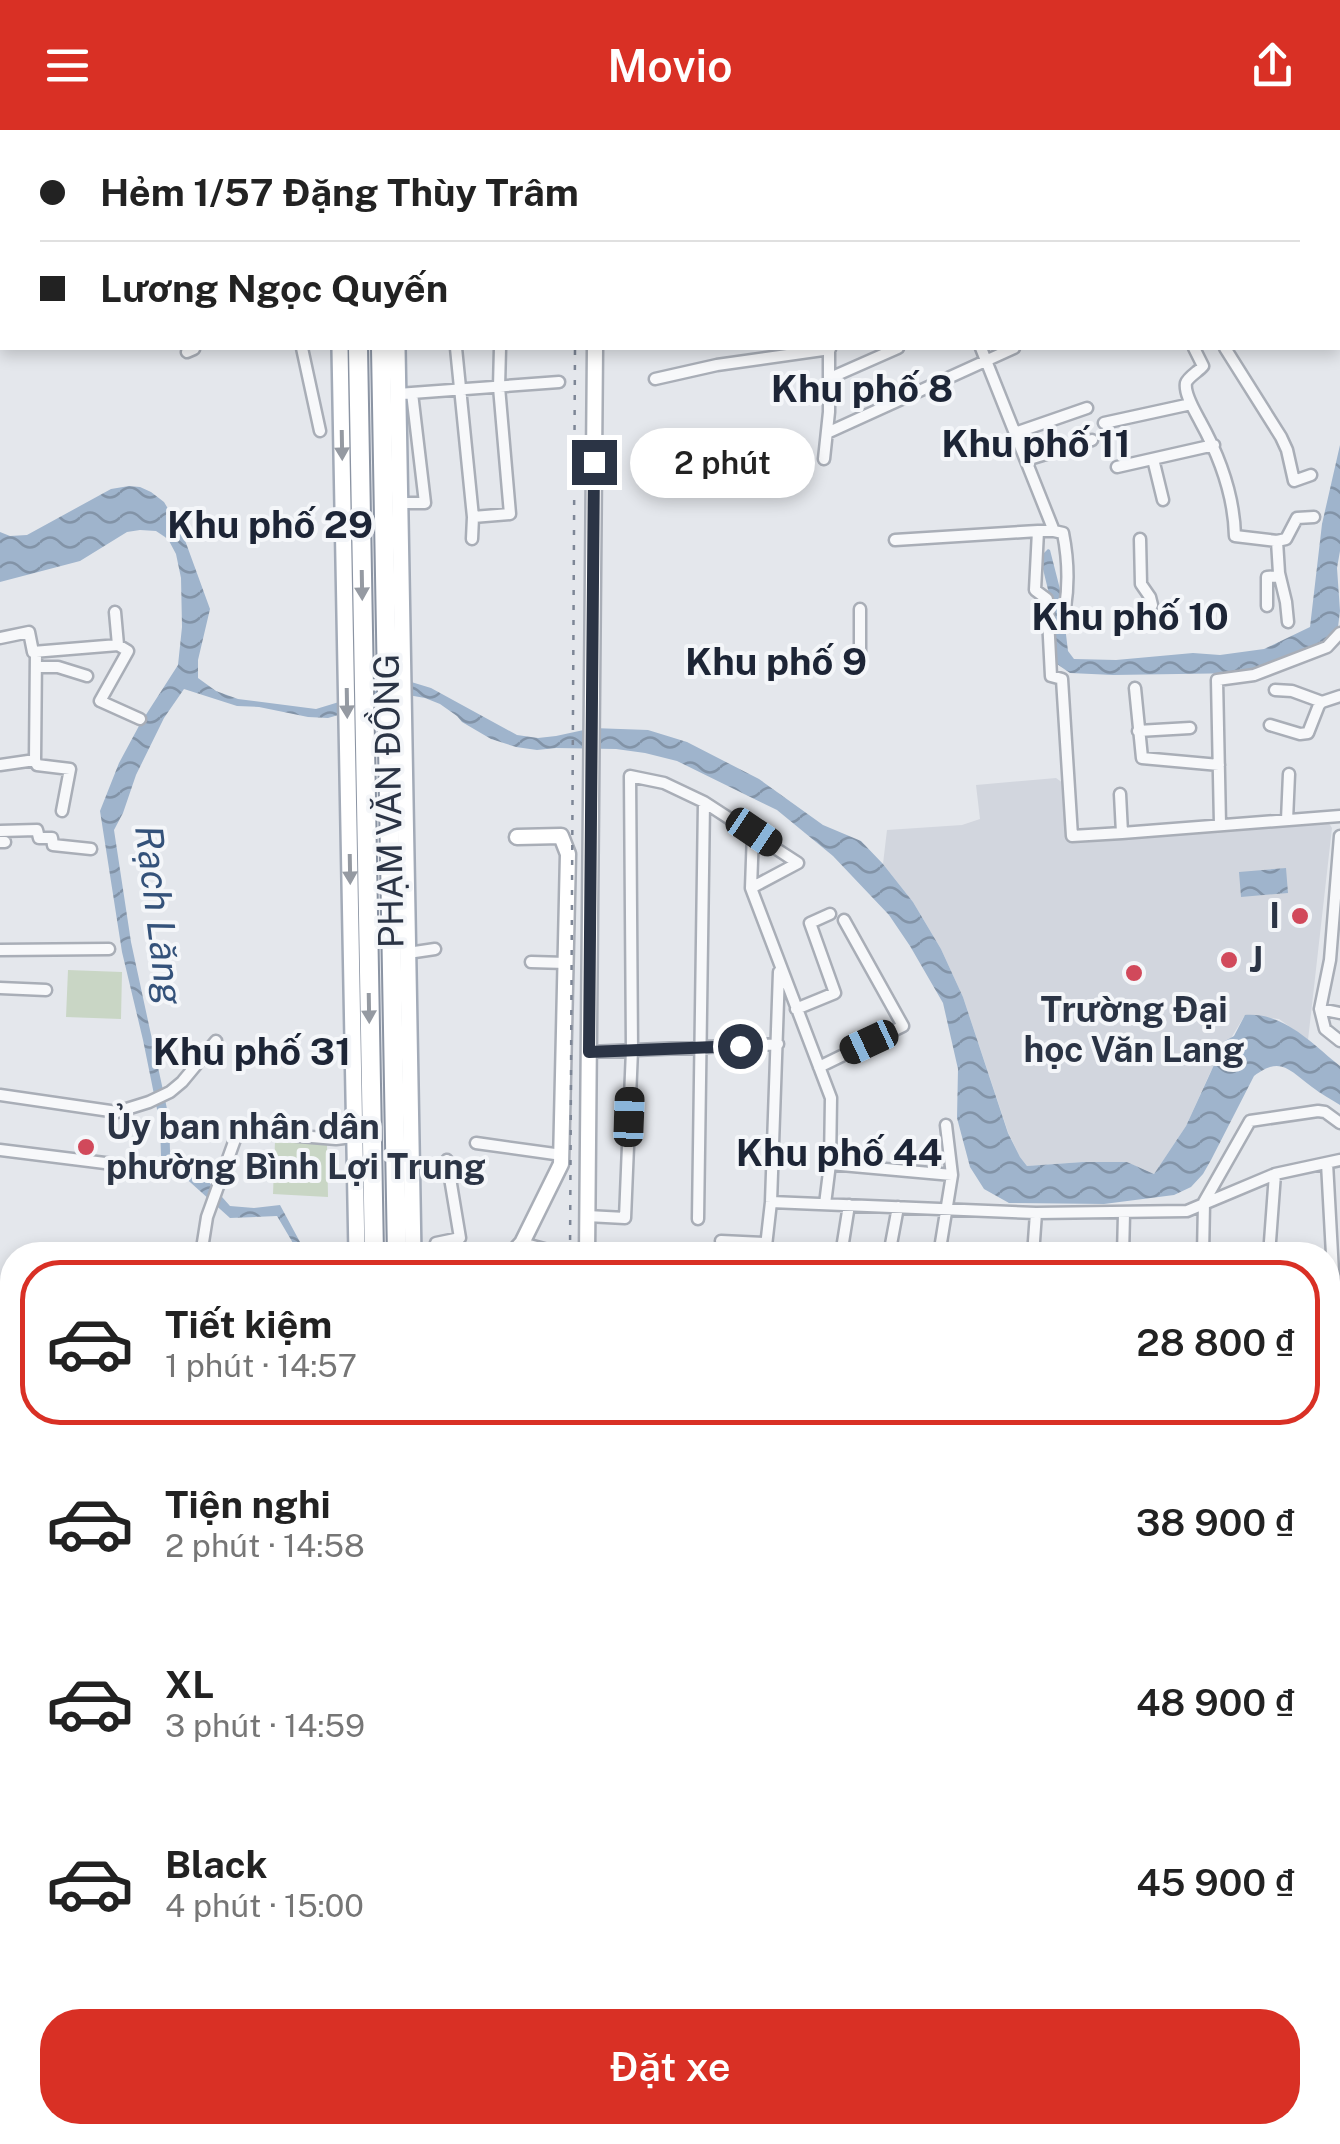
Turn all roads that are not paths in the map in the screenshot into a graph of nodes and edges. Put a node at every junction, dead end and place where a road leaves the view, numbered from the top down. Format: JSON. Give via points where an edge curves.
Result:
{"nodes":[{"id":1,"x":302,"y":350,"type":"edge"},
{"id":2,"x":340,"y":350,"type":"edge"},
{"id":3,"x":358,"y":350,"type":"edge"},
{"id":4,"x":380,"y":350,"type":"edge"},
{"id":5,"x":397,"y":350,"type":"edge"},
{"id":6,"x":456,"y":350,"type":"edge"},
{"id":7,"x":500,"y":350,"type":"edge"},
{"id":8,"x":595,"y":350,"type":"edge"},
{"id":9,"x":817,"y":350,"type":"edge"},
{"id":10,"x":830,"y":350,"type":"edge"},
{"id":11,"x":893,"y":350,"type":"edge"},
{"id":12,"x":982,"y":350,"type":"edge"},
{"id":13,"x":1009,"y":350,"type":"edge"},
{"id":14,"x":1195,"y":350,"type":"edge"},
{"id":15,"x":1226,"y":350,"type":"edge"},
{"id":16,"x":986,"y":360,"type":"junction"},
{"id":17,"x":830,"y":378,"type":"junction"},
{"id":18,"x":655,"y":380,"type":"dead end"},
{"id":19,"x":559,"y":382,"type":"dead end"},
{"id":20,"x":499,"y":386,"type":"junction"},
{"id":21,"x":460,"y":390,"type":"junction"},
{"id":22,"x":405,"y":394,"type":"junction"},
{"id":23,"x":1191,"y":404,"type":"junction"},
{"id":24,"x":1087,"y":408,"type":"dead end"},
{"id":25,"x":1104,"y":424,"type":"dead end"},
{"id":26,"x":320,"y":430,"type":"dead end"},
{"id":27,"x":828,"y":433,"type":"junction"},
{"id":28,"x":1015,"y":433,"type":"junction"},
{"id":29,"x":1092,"y":440,"type":"dead end"},
{"id":30,"x":1214,"y":445,"type":"junction"},
{"id":31,"x":1154,"y":459,"type":"junction"},
{"id":32,"x":824,"y":460,"type":"dead end"},
{"id":33,"x":1026,"y":460,"type":"junction"},
{"id":34,"x":1117,"y":467,"type":"dead end"},
{"id":35,"x":1312,"y":474,"type":"dead end"},
{"id":36,"x":1164,"y":500,"type":"dead end"},
{"id":37,"x":392,"y":503,"type":"junction"},
{"id":38,"x":1314,"y":516,"type":"dead end"},
{"id":39,"x":472,"y":517,"type":"junction"},
{"id":40,"x":1038,"y":531,"type":"junction"},
{"id":41,"x":1054,"y":531,"type":"junction"},
{"id":42,"x":472,"y":539,"type":"dead end"},
{"id":43,"x":1140,"y":539,"type":"dead end"},
{"id":44,"x":895,"y":540,"type":"dead end"},
{"id":45,"x":1277,"y":541,"type":"junction"},
{"id":46,"x":1279,"y":576,"type":"junction"},
{"id":47,"x":1152,"y":606,"type":"dead end"},
{"id":48,"x":1266,"y":606,"type":"dead end"},
{"id":49,"x":1065,"y":608,"type":"dead end"},
{"id":50,"x":860,"y":609,"type":"dead end"},
{"id":51,"x":115,"y":612,"type":"dead end"},
{"id":52,"x":1288,"y":622,"type":"dead end"},
{"id":53,"x":1340,"y":633,"type":"edge"},
{"id":54,"x":354,"y":634,"type":"junction"},
{"id":55,"x":0,"y":638,"type":"edge"},
{"id":56,"x":118,"y":645,"type":"junction"},
{"id":57,"x":36,"y":652,"type":"junction"},
{"id":58,"x":860,"y":652,"type":"dead end"},
{"id":59,"x":36,"y":666,"type":"junction"},
{"id":60,"x":86,"y":676,"type":"dead end"},
{"id":61,"x":1135,"y":688,"type":"dead end"},
{"id":62,"x":1274,"y":690,"type":"dead end"},
{"id":63,"x":1340,"y":696,"type":"edge"},
{"id":64,"x":1322,"y":702,"type":"junction"},
{"id":65,"x":140,"y":718,"type":"dead end"},
{"id":66,"x":1270,"y":725,"type":"dead end"},
{"id":67,"x":1190,"y":728,"type":"dead end"},
{"id":68,"x":1138,"y":730,"type":"junction"},
{"id":69,"x":35,"y":760,"type":"junction"},
{"id":70,"x":0,"y":765,"type":"edge"},
{"id":71,"x":1218,"y":765,"type":"junction"},
{"id":72,"x":396,"y":770,"type":"junction"},
{"id":73,"x":357,"y":771,"type":"junction"},
{"id":74,"x":1289,"y":774,"type":"dead end"},
{"id":75,"x":1120,"y":794,"type":"dead end"},
{"id":76,"x":704,"y":802,"type":"junction"},
{"id":77,"x":62,"y":810,"type":"dead end"},
{"id":78,"x":1340,"y":816,"type":"edge"},
{"id":79,"x":1287,"y":820,"type":"junction"},
{"id":80,"x":1220,"y":824,"type":"junction"},
{"id":81,"x":754,"y":832,"type":"junction"},
{"id":82,"x":1122,"y":832,"type":"junction"},
{"id":83,"x":1340,"y":836,"type":"edge"},
{"id":84,"x":517,"y":837,"type":"dead end"},
{"id":85,"x":2,"y":839,"type":"edge"},
{"id":86,"x":90,"y":849,"type":"dead end"},
{"id":87,"x":1339,"y":868,"type":"edge"},
{"id":88,"x":750,"y":888,"type":"junction"},
{"id":89,"x":830,"y":914,"type":"dead end"},
{"id":90,"x":844,"y":920,"type":"dead end"},
{"id":91,"x":109,"y":949,"type":"dead end"},
{"id":92,"x":434,"y":949,"type":"dead end"},
{"id":93,"x":0,"y":950,"type":"edge"},
{"id":94,"x":408,"y":953,"type":"junction"},
{"id":95,"x":531,"y":962,"type":"dead end"},
{"id":96,"x":566,"y":963,"type":"junction"},
{"id":97,"x":780,"y":965,"type":"junction"},
{"id":98,"x":0,"y":988,"type":"edge"},
{"id":99,"x":46,"y":990,"type":"dead end"},
{"id":100,"x":796,"y":1009,"type":"junction"},
{"id":101,"x":1320,"y":1009,"type":"junction"},
{"id":102,"x":1340,"y":1013,"type":"edge"},
{"id":103,"x":216,"y":1041,"type":"dead end"},
{"id":104,"x":1340,"y":1041,"type":"edge"},
{"id":105,"x":778,"y":1044,"type":"junction"},
{"id":106,"x":701,"y":1047,"type":"junction"},
{"id":107,"x":632,"y":1050,"type":"junction"},
{"id":108,"x":589,"y":1052,"type":"junction"},
{"id":109,"x":819,"y":1067,"type":"junction"},
{"id":110,"x":0,"y":1095,"type":"edge"},
{"id":111,"x":1340,"y":1122,"type":"edge"},
{"id":112,"x":946,"y":1125,"type":"dead end"},
{"id":113,"x":354,"y":1133,"type":"junction"},
{"id":114,"x":476,"y":1143,"type":"dead end"},
{"id":115,"x":0,"y":1150,"type":"edge"},
{"id":116,"x":562,"y":1155,"type":"junction"},
{"id":117,"x":447,"y":1160,"type":"dead end"},
{"id":118,"x":1340,"y":1160,"type":"edge"},
{"id":119,"x":1327,"y":1163,"type":"junction"},
{"id":120,"x":830,"y":1164,"type":"junction"},
{"id":121,"x":129,"y":1166,"type":"dead end"},
{"id":122,"x":1275,"y":1174,"type":"junction"},
{"id":123,"x":952,"y":1175,"type":"junction"},
{"id":124,"x":364,"y":1191,"type":"junction"},
{"id":125,"x":771,"y":1202,"type":"junction"},
{"id":126,"x":1204,"y":1203,"type":"junction"},
{"id":127,"x":826,"y":1204,"type":"junction"},
{"id":128,"x":849,"y":1205,"type":"junction"},
{"id":129,"x":898,"y":1208,"type":"junction"},
{"id":130,"x":946,"y":1210,"type":"junction"},
{"id":131,"x":1036,"y":1214,"type":"junction"},
{"id":132,"x":1124,"y":1214,"type":"junction"},
{"id":133,"x":587,"y":1216,"type":"junction"},
{"id":134,"x":698,"y":1219,"type":"dead end"},
{"id":135,"x":720,"y":1241,"type":"dead end"},
{"id":136,"x":203,"y":1242,"type":"edge"},
{"id":137,"x":358,"y":1242,"type":"edge"},
{"id":138,"x":372,"y":1242,"type":"edge"},
{"id":139,"x":397,"y":1242,"type":"edge"},
{"id":140,"x":413,"y":1242,"type":"edge"},
{"id":141,"x":441,"y":1242,"type":"edge"},
{"id":142,"x":521,"y":1242,"type":"edge"},
{"id":143,"x":587,"y":1242,"type":"edge"},
{"id":144,"x":726,"y":1242,"type":"edge"},
{"id":145,"x":766,"y":1242,"type":"edge"},
{"id":146,"x":843,"y":1242,"type":"edge"},
{"id":147,"x":891,"y":1242,"type":"edge"},
{"id":148,"x":941,"y":1242,"type":"edge"},
{"id":149,"x":1033,"y":1242,"type":"edge"},
{"id":150,"x":1123,"y":1242,"type":"edge"},
{"id":151,"x":1203,"y":1242,"type":"edge"},
{"id":152,"x":1270,"y":1242,"type":"edge"},
{"id":153,"x":1330,"y":1242,"type":"edge"}],
"edges":[{"from":1,"to":26,"type":"street"},
{"from":2,"to":54,"type":"main road","name":"PHẠM VĂN ĐỒNG","one_way":true},
{"from":3,"to":54,"type":"highway","name":"PHẠM VĂN ĐỒNG","one_way":true},
{"from":4,"to":37,"type":"highway","name":"PHẠM VĂN ĐỒNG"},
{"from":5,"to":22,"type":"main road","name":"PHẠM VĂN ĐỒNG"},
{"from":6,"to":21,"type":"street"},
{"from":7,"to":20,"type":"street"},
{"from":8,"to":108,"type":"street"},
{"from":9,"to":18,"type":"street"},
{"from":10,"to":17,"type":"street"},
{"from":11,"to":17,"type":"street"},
{"from":12,"to":16,"type":"street"},
{"from":13,"to":16,"type":"street"},
{"from":14,"to":23,"type":"street","via":[[1203,366],[1186,381]]},
{"from":15,"to":35,"type":"street","via":[[1281,437],[1294,481]]},
{"from":16,"to":27,"type":"street"},
{"from":16,"to":28,"type":"street"},
{"from":17,"to":27,"type":"street"},
{"from":19,"to":20,"type":"street"},
{"from":20,"to":21,"type":"street"},
{"from":20,"to":39,"type":"street","via":[[510,514]]},
{"from":21,"to":22,"type":"street"},
{"from":21,"to":39,"type":"street"},
{"from":22,"to":37,"type":"main road","name":"PHẠM VĂN ĐỒNG"},
{"from":22,"to":37,"type":"street","name":"PHẠM VĂN ĐỒNG","via":[[425,502]]},
{"from":23,"to":25,"type":"street"},
{"from":23,"to":30,"type":"street"},
{"from":24,"to":28,"type":"street"},
{"from":27,"to":32,"type":"street"},
{"from":28,"to":33,"type":"street"},
{"from":29,"to":33,"type":"street"},
{"from":30,"to":31,"type":"street"},
{"from":30,"to":45,"type":"street","via":[[1232,498],[1235,536]]},
{"from":31,"to":34,"type":"street"},
{"from":31,"to":36,"type":"street"},
{"from":33,"to":41,"type":"street"},
{"from":37,"to":72,"type":"highway","name":"PHẠM VĂN ĐỒNG"},
{"from":38,"to":45,"type":"street","via":[[1297,518],[1286,539]]},
{"from":39,"to":42,"type":"street"},
{"from":40,"to":41,"type":"street"},
{"from":40,"to":44,"type":"street"},
{"from":40,"to":82,"type":"street","via":[[1036,590],[1047,599],[1051,676],[1062,679],[1072,836]]},
{"from":41,"to":49,"type":"street","via":[[1064,535]]},
{"from":43,"to":47,"type":"street","via":[[1142,584]]},
{"from":45,"to":46,"type":"street"},
{"from":46,"to":48,"type":"street","via":[[1267,577]]},
{"from":46,"to":52,"type":"street"},
{"from":50,"to":58,"type":"street"},
{"from":51,"to":56,"type":"street"},
{"from":53,"to":71,"type":"street","via":[[1327,647],[1254,675],[1217,680]]},
{"from":54,"to":73,"type":"highway","name":"PHẠM VĂN ĐỒNG","one_way":true},
{"from":55,"to":57,"type":"street","via":[[30,632]]},
{"from":56,"to":57,"type":"street"},
{"from":56,"to":65,"type":"street","via":[[128,651],[100,701]]},
{"from":57,"to":59,"type":"street"},
{"from":59,"to":60,"type":"street"},
{"from":59,"to":69,"type":"street"},
{"from":61,"to":68,"type":"street"},
{"from":62,"to":64,"type":"street"},
{"from":63,"to":64,"type":"street"},
{"from":64,"to":66,"type":"street","via":[[1308,733]]},
{"from":67,"to":68,"type":"street"},
{"from":68,"to":71,"type":"street","via":[[1142,758]]},
{"from":69,"to":70,"type":"street"},
{"from":69,"to":77,"type":"street","via":[[70,769]]},
{"from":71,"to":80,"type":"street"},
{"from":72,"to":94,"type":"main road","name":"PHẠM VĂN ĐỒNG"},
{"from":72,"to":139,"type":"highway","name":"PHẠM VĂN ĐỒNG"},
{"from":73,"to":113,"type":"main road","name":"PHẠM VĂN ĐỒNG","one_way":true},
{"from":73,"to":124,"type":"highway","name":"PHẠM VĂN ĐỒNG","one_way":true},
{"from":74,"to":79,"type":"street"},
{"from":75,"to":82,"type":"street"},
{"from":76,"to":81,"type":"street"},
{"from":76,"to":106,"type":"street"},
{"from":76,"to":107,"type":"street","via":[[630,776]]},
{"from":78,"to":79,"type":"street"},
{"from":79,"to":80,"type":"street"},
{"from":80,"to":82,"type":"street"},
{"from":81,"to":88,"type":"street"},
{"from":81,"to":88,"type":"street","via":[[798,863]]},
{"from":83,"to":87,"type":"street"},
{"from":84,"to":96,"type":"street","via":[[551,834],[564,840]]},
{"from":85,"to":86,"type":"street","via":[[37,830],[54,845]]},
{"from":87,"to":101,"type":"street"},
{"from":88,"to":97,"type":"street"},
{"from":89,"to":100,"type":"street","via":[[810,923],[835,993]]},
{"from":90,"to":109,"type":"street","via":[[903,1026]]},
{"from":91,"to":93,"type":"street"},
{"from":92,"to":94,"type":"street"},
{"from":94,"to":140,"type":"main road","name":"PHẠM VĂN ĐỒNG"},
{"from":95,"to":96,"type":"street"},
{"from":96,"to":116,"type":"street"},
{"from":97,"to":100,"type":"street"},
{"from":97,"to":105,"type":"street"},
{"from":98,"to":99,"type":"street"},
{"from":100,"to":109,"type":"street"},
{"from":101,"to":102,"type":"street"},
{"from":101,"to":104,"type":"street","via":[[1325,1029]]},
{"from":103,"to":110,"type":"street","via":[[170,1092],[117,1112]]},
{"from":105,"to":106,"type":"street"},
{"from":105,"to":125,"type":"street"},
{"from":106,"to":107,"type":"street"},
{"from":106,"to":134,"type":"street"},
{"from":107,"to":108,"type":"street"},
{"from":107,"to":133,"type":"street","via":[[625,1218]]},
{"from":108,"to":133,"type":"street"},
{"from":109,"to":120,"type":"street","via":[[831,1098]]},
{"from":111,"to":126,"type":"street","via":[[1321,1111],[1250,1121]]},
{"from":112,"to":123,"type":"street"},
{"from":113,"to":124,"type":"main road","name":"PHẠM VĂN ĐỒNG"},
{"from":113,"to":136,"type":"street","via":[[336,1139],[238,1131]]},
{"from":114,"to":116,"type":"street"},
{"from":115,"to":121,"type":"street"},
{"from":116,"to":142,"type":"street"},
{"from":117,"to":141,"type":"street","via":[[460,1238]]},
{"from":118,"to":119,"type":"street"},
{"from":119,"to":122,"type":"street"},
{"from":119,"to":153,"type":"street"},
{"from":120,"to":123,"type":"street"},
{"from":120,"to":127,"type":"street"},
{"from":122,"to":126,"type":"street"},
{"from":122,"to":152,"type":"street"},
{"from":123,"to":130,"type":"street"},
{"from":124,"to":137,"type":"main road","name":"PHẠM VĂN ĐỒNG"},
{"from":124,"to":138,"type":"highway","name":"PHẠM VĂN ĐỒNG"},
{"from":125,"to":127,"type":"street"},
{"from":125,"to":145,"type":"street"},
{"from":126,"to":132,"type":"street","via":[[1187,1211]]},
{"from":126,"to":151,"type":"street"},
{"from":127,"to":128,"type":"street"},
{"from":128,"to":129,"type":"street"},
{"from":128,"to":146,"type":"street"},
{"from":129,"to":130,"type":"street"},
{"from":129,"to":147,"type":"street"},
{"from":130,"to":131,"type":"street"},
{"from":130,"to":148,"type":"street"},
{"from":131,"to":132,"type":"street"},
{"from":131,"to":149,"type":"street"},
{"from":132,"to":150,"type":"street"},
{"from":133,"to":143,"type":"street"},
{"from":135,"to":144,"type":"street"}]}
